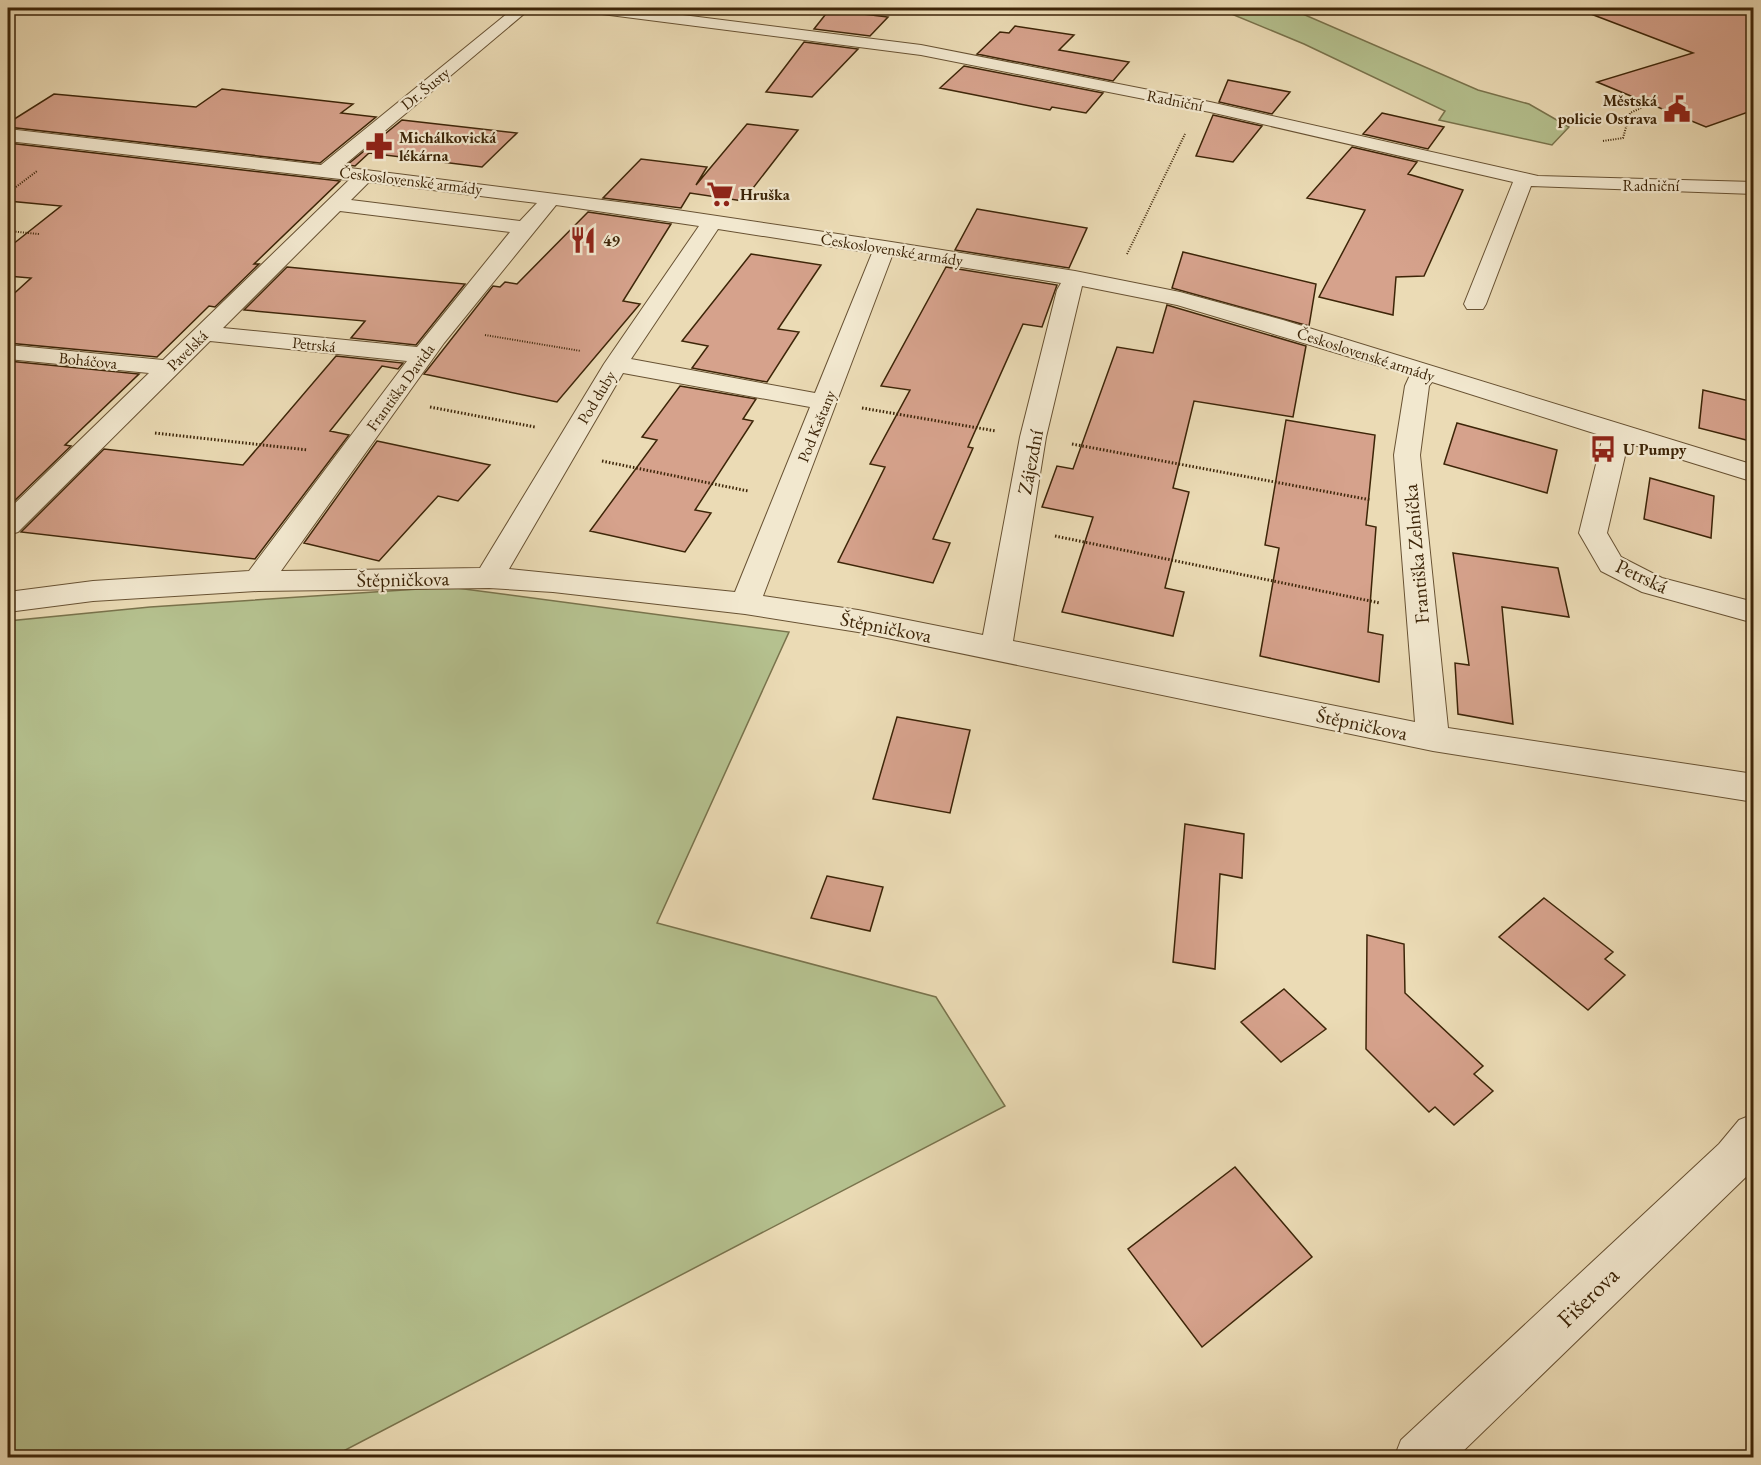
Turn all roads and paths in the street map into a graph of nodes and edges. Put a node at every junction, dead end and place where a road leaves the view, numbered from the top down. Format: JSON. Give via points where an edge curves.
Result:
{"nodes":[{"id":1,"x":523,"y":8,"type":"edge"},
{"id":2,"x":594,"y":8,"type":"edge"},
{"id":3,"x":744,"y":8,"type":"edge"},
{"id":4,"x":726,"y":23,"type":"junction"},
{"id":5,"x":1650,"y":104,"type":"dead end"},
{"id":6,"x":1187,"y":131,"type":"dead end"},
{"id":7,"x":8,"y":135,"type":"edge"},
{"id":8,"x":1603,"y":141,"type":"dead end"},
{"id":9,"x":326,"y":170,"type":"junction"},
{"id":10,"x":366,"y":174,"type":"junction"},
{"id":11,"x":1524,"y":179,"type":"junction"},
{"id":12,"x":1754,"y":188,"type":"edge"},
{"id":13,"x":551,"y":199,"type":"junction"},
{"id":14,"x":335,"y":204,"type":"junction"},
{"id":15,"x":712,"y":222,"type":"junction"},
{"id":16,"x":525,"y":228,"type":"junction"},
{"id":17,"x":8,"y":231,"type":"edge"},
{"id":18,"x":39,"y":234,"type":"dead end"},
{"id":19,"x":885,"y":247,"type":"junction"},
{"id":20,"x":1125,"y":257,"type":"dead end"},
{"id":21,"x":1075,"y":278,"type":"junction"},
{"id":22,"x":1475,"y":304,"type":"dead end"},
{"id":23,"x":443,"y":328,"type":"junction"},
{"id":24,"x":204,"y":333,"type":"junction"},
{"id":25,"x":8,"y":352,"type":"edge"},
{"id":26,"x":423,"y":355,"type":"junction"},
{"id":27,"x":618,"y":361,"type":"junction"},
{"id":28,"x":169,"y":368,"type":"junction"},
{"id":29,"x":1424,"y":372,"type":"junction"},
{"id":30,"x":391,"y":400,"type":"junction"},
{"id":31,"x":826,"y":402,"type":"junction"},
{"id":32,"x":108,"y":428,"type":"junction"},
{"id":33,"x":1033,"y":437,"type":"junction"},
{"id":34,"x":1615,"y":442,"type":"junction"},
{"id":35,"x":569,"y":444,"type":"junction"},
{"id":36,"x":351,"y":454,"type":"junction"},
{"id":37,"x":1754,"y":474,"type":"edge"},
{"id":38,"x":787,"y":499,"type":"junction"},
{"id":39,"x":1412,"y":507,"type":"junction"},
{"id":40,"x":8,"y":526,"type":"edge"},
{"id":41,"x":1017,"y":528,"type":"junction"},
{"id":42,"x":489,"y":578,"type":"junction"},
{"id":43,"x":258,"y":581,"type":"junction"},
{"id":44,"x":8,"y":602,"type":"edge"},
{"id":45,"x":745,"y":604,"type":"junction"},
{"id":46,"x":1422,"y":612,"type":"junction"},
{"id":47,"x":1754,"y":613,"type":"edge"},
{"id":48,"x":996,"y":649,"type":"junction"},
{"id":49,"x":1433,"y":738,"type":"junction"},
{"id":50,"x":1754,"y":788,"type":"edge"},
{"id":51,"x":1754,"y":1135,"type":"edge"},
{"id":52,"x":1419,"y":1458,"type":"edge"}],
"edges":[{"from":1,"to":9,"type":"street","name":"Dr. Šusty"},
{"from":2,"to":4,"type":"street","name":"Radniční"},
{"from":3,"to":4,"type":"street"},
{"from":4,"to":11,"type":"street","name":"Radniční","via":[[977,61],[1210,107]]},
{"from":5,"to":8,"type":"path","via":[[1630,113],[1623,138]]},
{"from":6,"to":20,"type":"path"},
{"from":7,"to":9,"type":"street","name":"Československé armády"},
{"from":9,"to":10,"type":"street","name":"Československé armády"},
{"from":10,"to":13,"type":"street","name":"Československé armády"},
{"from":10,"to":14,"type":"street","name":"Pavelská"},
{"from":11,"to":12,"type":"street","name":"Radniční","via":[[1575,185]]},
{"from":11,"to":22,"type":"street"},
{"from":13,"to":15,"type":"street","name":"Československé armády"},
{"from":13,"to":16,"type":"street","name":"Františka Davida"},
{"from":14,"to":16,"type":"street"},
{"from":14,"to":24,"type":"street","name":"Pavelská"},
{"from":15,"to":19,"type":"street","name":"Československé armády"},
{"from":15,"to":27,"type":"street","name":"Pod duby"},
{"from":16,"to":23,"type":"street","name":"Františka Davida"},
{"from":17,"to":18,"type":"path"},
{"from":19,"to":21,"type":"street","name":"Československé armády"},
{"from":19,"to":31,"type":"street","name":"Pod Kaštany"},
{"from":21,"to":29,"type":"street","name":"Československé armády","via":[[1227,312]]},
{"from":21,"to":33,"type":"street","name":"Zájezdní","via":[[1068,290]]},
{"from":23,"to":26,"type":"street","name":"Františka Davida"},
{"from":23,"to":27,"type":"path"},
{"from":24,"to":26,"type":"street","name":"Petrská"},
{"from":24,"to":28,"type":"street","name":"Pavelská"},
{"from":25,"to":28,"type":"street","name":"Boháčova"},
{"from":26,"to":30,"type":"street","name":"Františka Davida"},
{"from":27,"to":31,"type":"street"},
{"from":27,"to":35,"type":"street","name":"Pod duby"},
{"from":28,"to":32,"type":"street","name":"Pavelská"},
{"from":29,"to":34,"type":"street","name":"Československé armády"},
{"from":29,"to":39,"type":"street","name":"Františka Zelníčka","via":[[1417,386],[1407,455]]},
{"from":30,"to":35,"type":"path"},
{"from":30,"to":36,"type":"street","name":"Františka Davida"},
{"from":31,"to":33,"type":"path"},
{"from":31,"to":38,"type":"street","name":"Pod Kaštany"},
{"from":32,"to":36,"type":"path"},
{"from":32,"to":40,"type":"street","name":"Pavelská"},
{"from":33,"to":39,"type":"path"},
{"from":33,"to":41,"type":"street","name":"Zájezdní"},
{"from":34,"to":37,"type":"street","name":"Československé armády"},
{"from":34,"to":47,"type":"street","name":"Petrská","via":[[1593,533],[1611,564],[1652,585]]},
{"from":35,"to":38,"type":"path"},
{"from":35,"to":42,"type":"street","name":"Pod duby"},
{"from":36,"to":43,"type":"street","name":"Františka Davida"},
{"from":38,"to":45,"type":"street","name":"Pod Kaštany"},
{"from":39,"to":46,"type":"street","name":"Františka Zelníčka"},
{"from":41,"to":46,"type":"path"},
{"from":41,"to":48,"type":"street","name":"Zájezdní"},
{"from":42,"to":43,"type":"street","name":"Štěpničkova"},
{"from":42,"to":45,"type":"street","name":"Štěpničkova"},
{"from":43,"to":44,"type":"street","name":"Štěpničkova","via":[[93,591]]},
{"from":45,"to":48,"type":"street","name":"Štěpničkova","via":[[858,621]]},
{"from":46,"to":49,"type":"street","name":"Františka Zelníčka"},
{"from":48,"to":49,"type":"street","name":"Štěpničkova"},
{"from":49,"to":50,"type":"street","name":"Štěpničkova"},
{"from":51,"to":52,"type":"street","name":"Fišerova","via":[[1734,1159]]}]}
